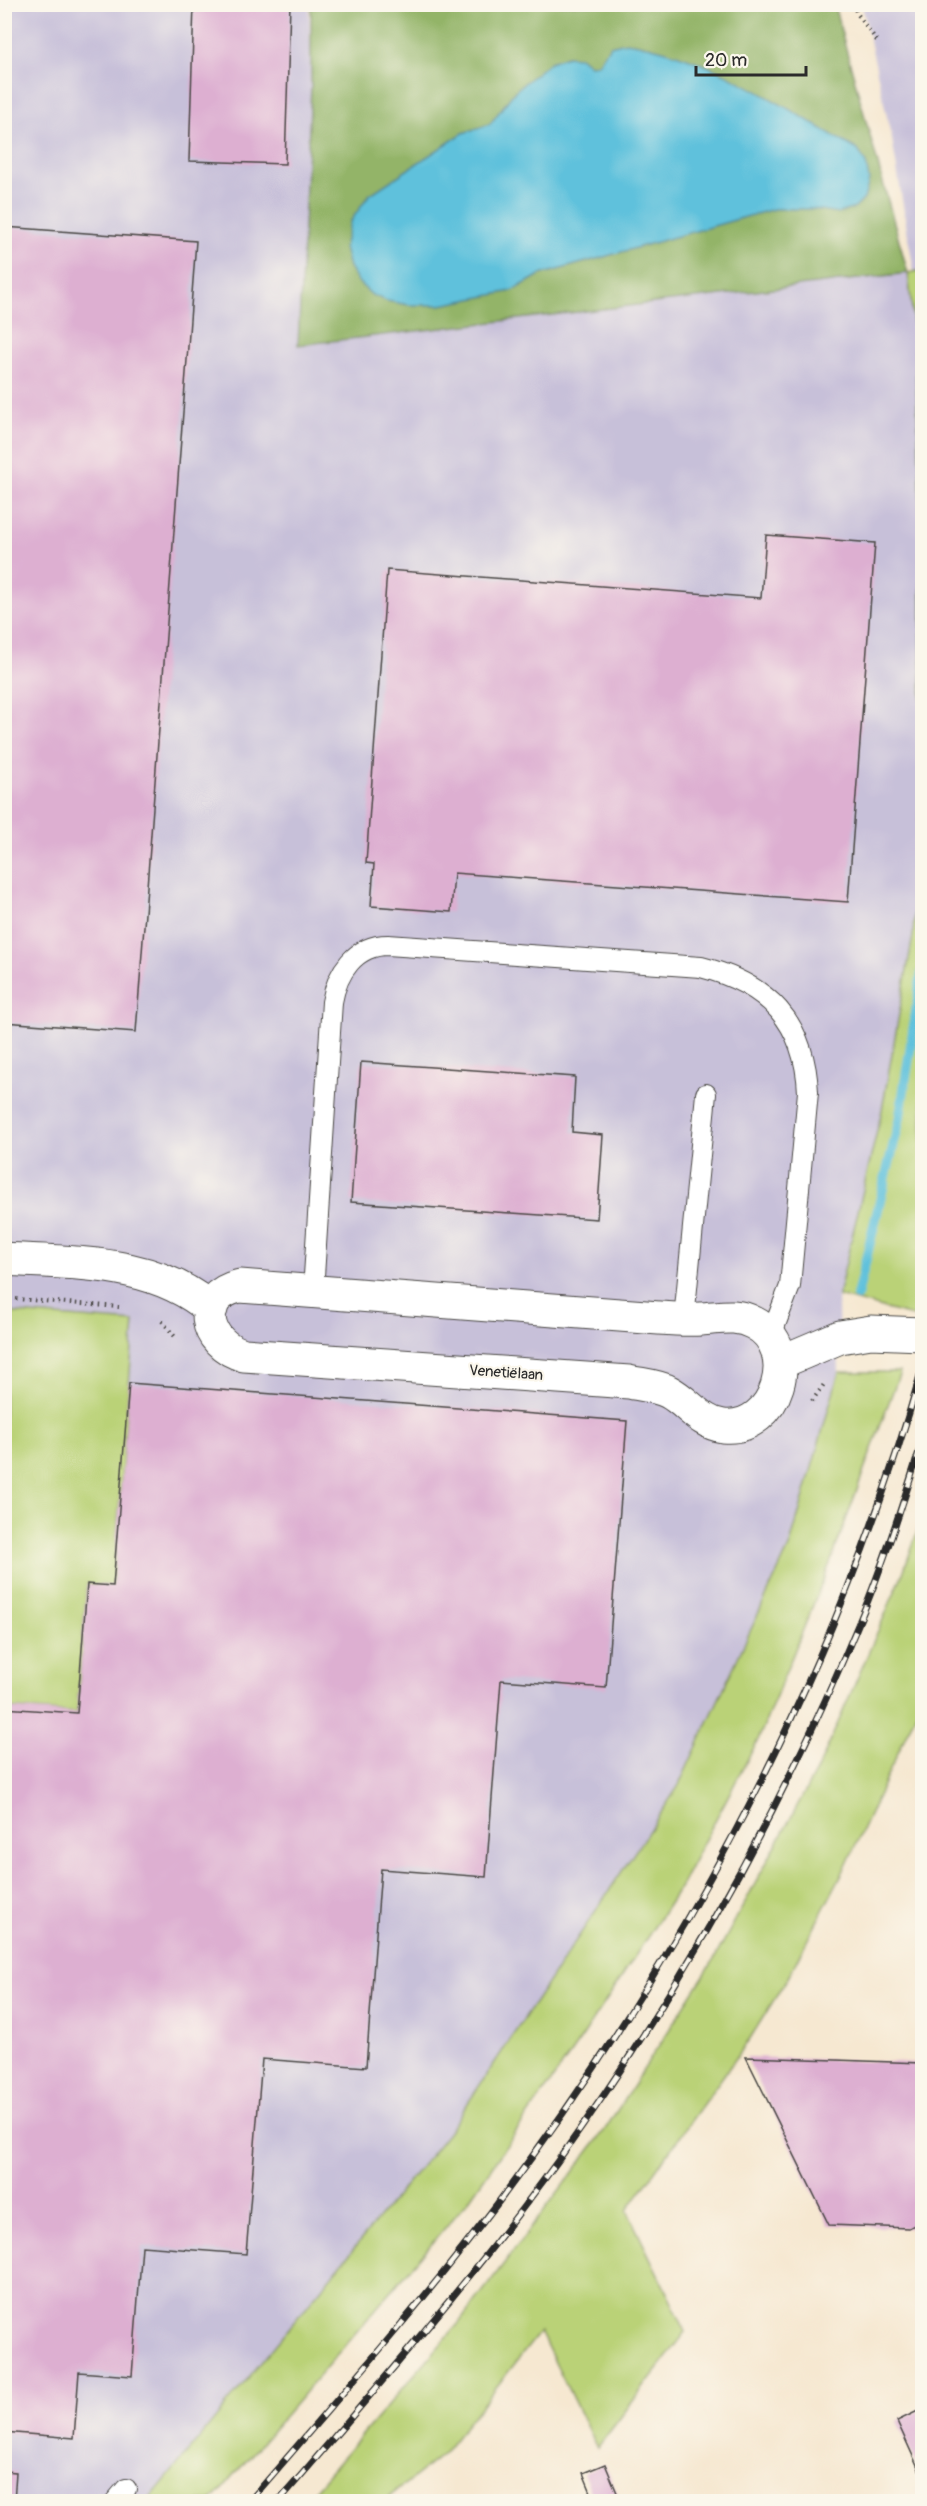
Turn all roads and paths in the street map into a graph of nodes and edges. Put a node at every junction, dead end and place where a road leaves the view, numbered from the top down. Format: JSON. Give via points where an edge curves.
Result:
{"nodes":[{"id":1,"x":854,"y":4,"type":"edge"},
{"id":2,"x":877,"y":41,"type":"dead end"},
{"id":3,"x":706,"y":1094,"type":"dead end"},
{"id":4,"x":4,"y":1259,"type":"edge"},
{"id":5,"x":313,"y":1291,"type":"junction"},
{"id":6,"x":210,"y":1309,"type":"junction"},
{"id":7,"x":684,"y":1319,"type":"junction"},
{"id":8,"x":922,"y":1334,"type":"edge"},
{"id":9,"x":775,"y":1350,"type":"junction"}],
"edges":[{"from":1,"to":2,"type":"path"},
{"from":3,"to":7,"type":"lane"},
{"from":4,"to":6,"type":"street","via":[[126,1268],[172,1282]]},
{"from":5,"to":6,"type":"street","via":[[240,1286],[219,1294]]},
{"from":5,"to":7,"type":"street"},
{"from":5,"to":9,"type":"lane","via":[[332,1002],[344,970],[359,953],[388,945],[701,967],[725,973],[781,1011],[802,1048],[807,1068],[790,1286]]},
{"from":6,"to":9,"type":"street","name":"Venetiëlaan","via":[[209,1324],[215,1337],[230,1350],[244,1355],[629,1382],[668,1391],[698,1415],[722,1426],[750,1421],[762,1412],[777,1388]]},
{"from":7,"to":9,"type":"street","via":[[732,1316],[754,1323]]},
{"from":8,"to":9,"type":"street","via":[[871,1332]]}]}
